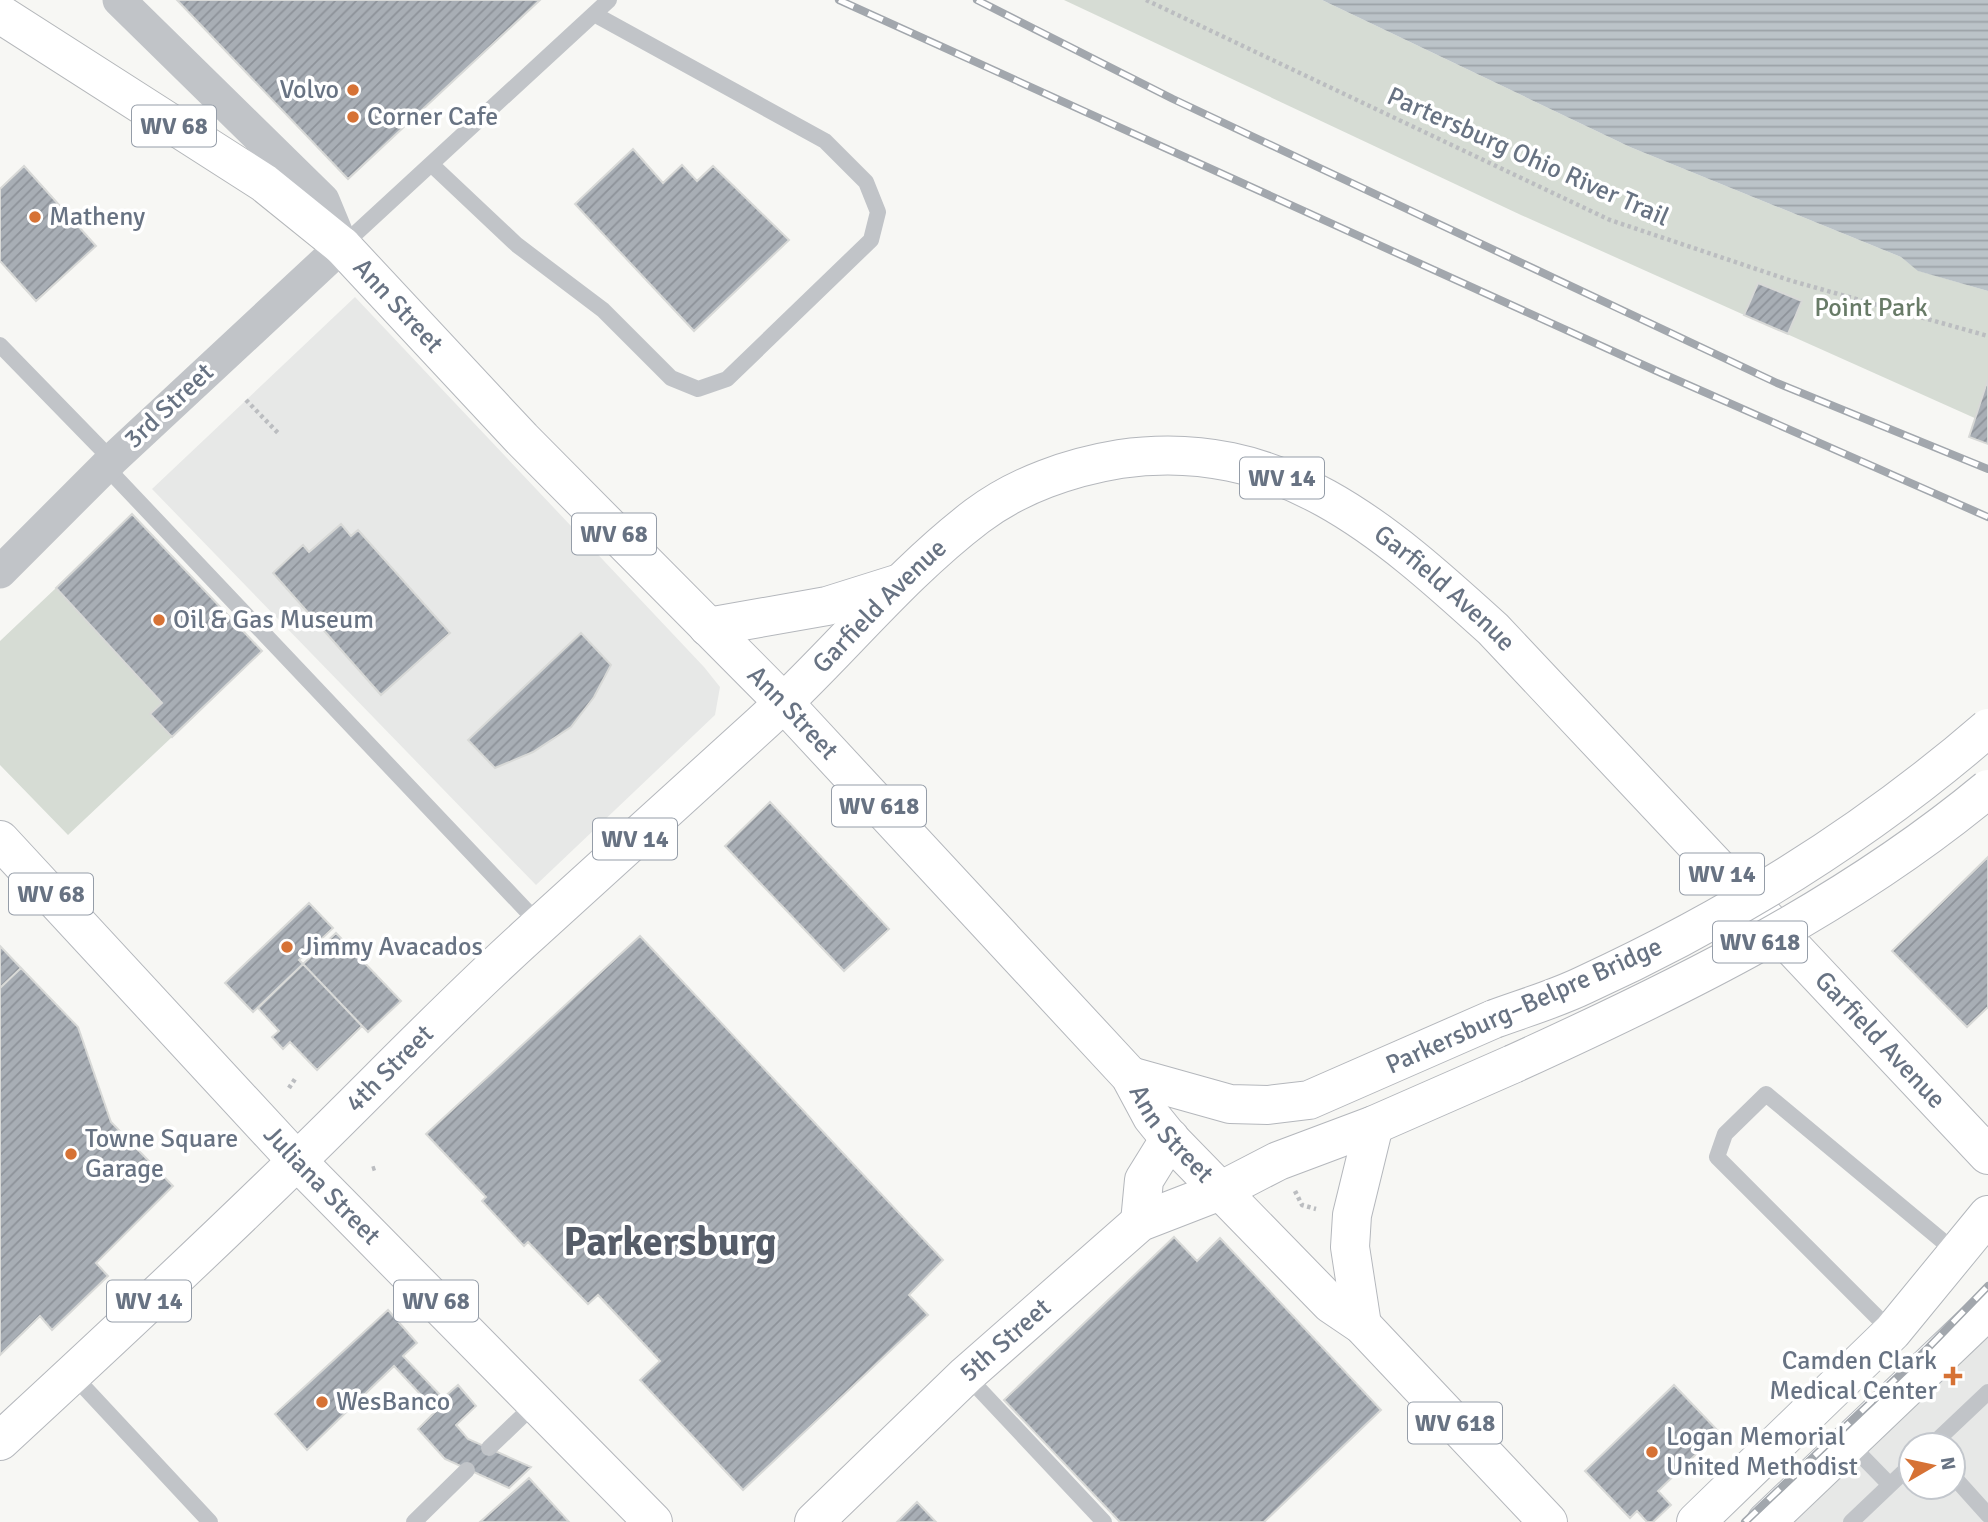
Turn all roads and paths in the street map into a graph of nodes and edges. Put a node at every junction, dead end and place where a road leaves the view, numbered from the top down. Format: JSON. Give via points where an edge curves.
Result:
{"nodes":[{"id":1,"x":119,"y":0,"type":"edge"},
{"id":2,"x":609,"y":0,"type":"edge"},
{"id":3,"x":1146,"y":0,"type":"edge"},
{"id":4,"x":0,"y":14,"type":"edge"},
{"id":5,"x":594,"y":14,"type":"junction"},
{"id":6,"x":431,"y":164,"type":"junction"},
{"id":7,"x":342,"y":246,"type":"junction"},
{"id":8,"x":1988,"y":336,"type":"edge"},
{"id":9,"x":0,"y":345,"type":"edge"},
{"id":10,"x":246,"y":400,"type":"dead end"},
{"id":11,"x":279,"y":434,"type":"dead end"},
{"id":12,"x":108,"y":463,"type":"junction"},
{"id":13,"x":0,"y":572,"type":"edge"},
{"id":14,"x":905,"y":581,"type":"junction"},
{"id":15,"x":708,"y":627,"type":"junction"},
{"id":16,"x":784,"y":703,"type":"junction"},
{"id":17,"x":1988,"y":728,"type":"edge"},
{"id":18,"x":1988,"y":789,"type":"edge"},
{"id":19,"x":0,"y":840,"type":"edge"},
{"id":20,"x":540,"y":925,"type":"junction"},
{"id":21,"x":1130,"y":1076,"type":"junction"},
{"id":22,"x":295,"y":1079,"type":"dead end"},
{"id":23,"x":289,"y":1088,"type":"dead end"},
{"id":24,"x":1374,"y":1125,"type":"junction"},
{"id":25,"x":1170,"y":1138,"type":"junction"},
{"id":26,"x":1988,"y":1155,"type":"edge"},
{"id":27,"x":297,"y":1161,"type":"junction"},
{"id":28,"x":1293,"y":1188,"type":"dead end"},
{"id":29,"x":1220,"y":1191,"type":"junction"},
{"id":30,"x":1323,"y":1211,"type":"dead end"},
{"id":31,"x":1988,"y":1215,"type":"edge"},
{"id":32,"x":1140,"y":1223,"type":"junction"},
{"id":33,"x":1957,"y":1253,"type":"junction"},
{"id":34,"x":1988,"y":1310,"type":"edge"},
{"id":35,"x":1362,"y":1325,"type":"junction"},
{"id":36,"x":1892,"y":1332,"type":"junction"},
{"id":37,"x":71,"y":1373,"type":"junction"},
{"id":38,"x":966,"y":1375,"type":"junction"},
{"id":39,"x":1988,"y":1392,"type":"edge"},
{"id":40,"x":536,"y":1403,"type":"junction"},
{"id":41,"x":1947,"y":1431,"type":"edge"},
{"id":42,"x":0,"y":1441,"type":"edge"},
{"id":43,"x":1849,"y":1443,"type":"junction"},
{"id":44,"x":489,"y":1448,"type":"dead end"},
{"id":45,"x":467,"y":1470,"type":"dead end"},
{"id":46,"x":1897,"y":1478,"type":"edge"},
{"id":47,"x":1890,"y":1485,"type":"junction"},
{"id":48,"x":1967,"y":1492,"type":"edge"},
{"id":49,"x":1988,"y":1515,"type":"edge"},
{"id":50,"x":210,"y":1522,"type":"edge"},
{"id":51,"x":414,"y":1522,"type":"edge"},
{"id":52,"x":653,"y":1522,"type":"edge"},
{"id":53,"x":814,"y":1522,"type":"edge"},
{"id":54,"x":1104,"y":1522,"type":"edge"},
{"id":55,"x":1548,"y":1522,"type":"edge"},
{"id":56,"x":1696,"y":1522,"type":"edge"},
{"id":57,"x":1766,"y":1522,"type":"edge"},
{"id":58,"x":1852,"y":1522,"type":"edge"}],
"edges":[{"from":1,"to":7,"type":"street","name":"Ann Street","via":[[323,200]]},
{"from":2,"to":5,"type":"lane"},
{"from":3,"to":8,"type":"path","name":"Partersburg Ohio River Trail","via":[[1610,220],[1792,281]]},
{"from":4,"to":7,"type":"main road","number":"WV 68","via":[[264,183]]},
{"from":5,"to":6,"type":"lane"},
{"from":5,"to":6,"type":"lane","via":[[825,141],[866,182],[878,212],[871,240],[727,379],[698,389],[671,378],[603,310],[517,245]]},
{"from":6,"to":7,"type":"lane"},
{"from":7,"to":12,"type":"street","name":"3rd Street"},
{"from":7,"to":15,"type":"main road","name":"Ann Street","number":"WV 68","via":[[522,439]]},
{"from":9,"to":12,"type":"lane"},
{"from":10,"to":11,"type":"path"},
{"from":12,"to":13,"type":"street","name":"3rd Street"},
{"from":12,"to":20,"type":"lane"},
{"from":14,"to":15,"type":"main road","via":[[828,606]]},
{"from":14,"to":16,"type":"main road","name":"Garfield Avenue","number":"WV 14"},
{"from":14,"to":26,"type":"main road","name":"Garfield Avenue","number":"WV 14","via":[[980,513],[1021,489],[1055,475],[1117,460],[1160,455],[1201,458],[1287,479],[1324,495],[1406,552],[1493,629]]},
{"from":15,"to":16,"type":"main road","name":"Ann Street"},
{"from":16,"to":20,"type":"main road","name":"4th Street","number":"WV 14"},
{"from":16,"to":21,"type":"main road","name":"Ann Street","number":"WV 618"},
{"from":17,"to":21,"type":"main road","name":"Parkersburg–Belpre Bridge","number":"WV 618","bridge":true,"via":[[1923,783],[1774,886],[1583,986],[1494,1019],[1310,1100],[1230,1104]]},
{"from":18,"to":24,"type":"main road","name":"Parkersburg–Belpre Bridge","number":"WV 618","bridge":true,"via":[[1904,855],[1706,972]]},
{"from":19,"to":27,"type":"main road","name":"Juliana Street","number":"WV 68"},
{"from":20,"to":27,"type":"main road","name":"4th Street","number":"WV 14"},
{"from":21,"to":25,"type":"main road","name":"Ann Street","via":[[1152,1117]]},
{"from":22,"to":23,"type":"path"},
{"from":24,"to":29,"type":"main road","name":"Parkersburg–Belpre Bridge","via":[[1278,1161]]},
{"from":24,"to":35,"type":"main road","via":[[1352,1215],[1350,1247]]},
{"from":25,"to":29,"type":"main road","name":"Ann Street"},
{"from":25,"to":32,"type":"main road","via":[[1144,1180]]},
{"from":27,"to":37,"type":"main road","name":"4th Street","number":"WV 14"},
{"from":27,"to":40,"type":"main road","name":"Juliana Street","number":"WV 68"},
{"from":28,"to":30,"type":"path","via":[[1302,1205]]},
{"from":29,"to":32,"type":"main road","name":"5th Street"},
{"from":29,"to":35,"type":"main road","name":"Ann Street","via":[[1331,1304]]},
{"from":31,"to":33,"type":"main road"},
{"from":32,"to":38,"type":"main road","name":"5th Street"},
{"from":33,"to":36,"type":"main road"},
{"from":33,"to":36,"type":"lane","via":[[1766,1094],[1725,1134],[1717,1157]]},
{"from":34,"to":43,"type":"main road"},
{"from":35,"to":55,"type":"main road","name":"Ann Street","number":"WV 618"},
{"from":36,"to":56,"type":"main road"},
{"from":37,"to":42,"type":"main road","name":"4th Street","number":"WV 14"},
{"from":37,"to":50,"type":"lane"},
{"from":38,"to":53,"type":"main road","name":"5th Street"},
{"from":38,"to":54,"type":"lane"},
{"from":39,"to":41,"type":"lane"},
{"from":40,"to":44,"type":"lane"},
{"from":40,"to":52,"type":"main road","name":"Juliana Street","number":"WV 68"},
{"from":43,"to":47,"type":"lane"},
{"from":43,"to":57,"type":"main road"},
{"from":45,"to":51,"type":"lane"},
{"from":46,"to":47,"type":"lane"},
{"from":47,"to":58,"type":"lane"},
{"from":48,"to":49,"type":"lane"}]}
